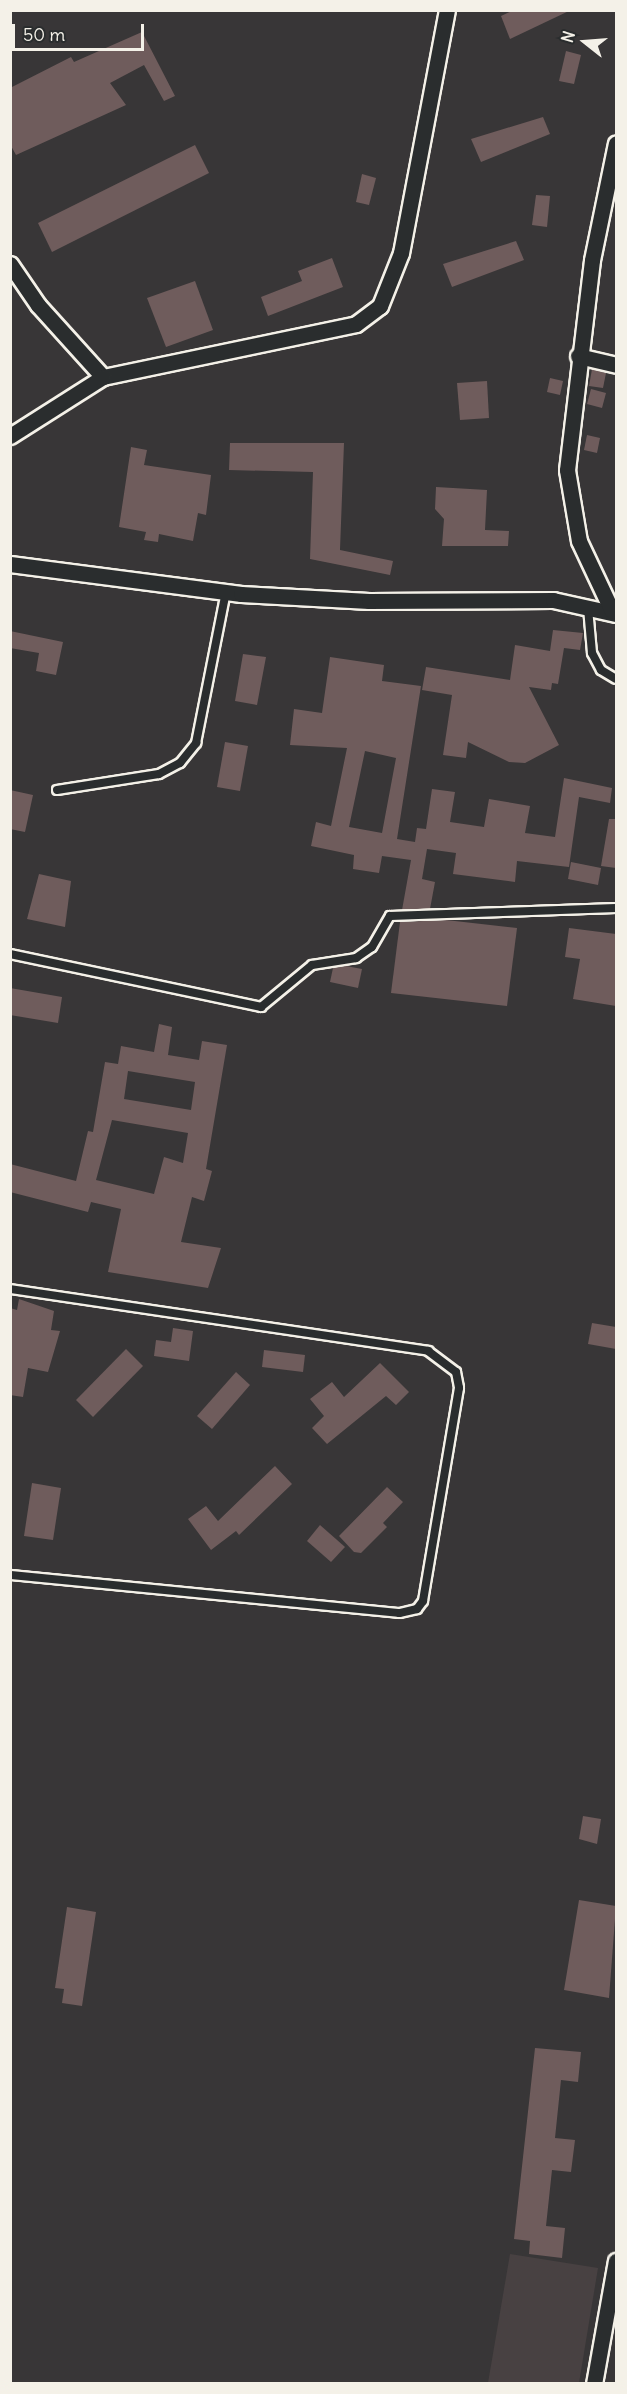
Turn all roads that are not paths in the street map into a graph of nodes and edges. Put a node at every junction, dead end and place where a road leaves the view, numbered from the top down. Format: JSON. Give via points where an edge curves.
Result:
{"nodes":[{"id":1,"x":447,"y":10,"type":"edge"},
{"id":2,"x":616,"y":143,"type":"edge"},
{"id":3,"x":10,"y":264,"type":"edge"},
{"id":4,"x":578,"y":356,"type":"junction"},
{"id":5,"x":616,"y":365,"type":"edge"},
{"id":6,"x":103,"y":377,"type":"junction"},
{"id":7,"x":10,"y":436,"type":"edge"},
{"id":8,"x":10,"y":564,"type":"edge"},
{"id":9,"x":226,"y":592,"type":"junction"},
{"id":10,"x":588,"y":606,"type":"junction"},
{"id":11,"x":614,"y":612,"type":"edge"},
{"id":12,"x":616,"y":679,"type":"edge"},
{"id":13,"x":57,"y":790,"type":"dead end"},
{"id":14,"x":616,"y":908,"type":"edge"},
{"id":15,"x":10,"y":954,"type":"edge"},
{"id":16,"x":10,"y":1289,"type":"edge"},
{"id":17,"x":10,"y":1575,"type":"edge"},
{"id":18,"x":616,"y":2261,"type":"edge"},
{"id":19,"x":594,"y":2384,"type":"edge"}],
"edges":[{"from":1,"to":6,"type":"street","via":[[401,253],[380,306],[356,324]]},
{"from":2,"to":4,"type":"street"},
{"from":3,"to":6,"type":"street","via":[[38,305]]},
{"from":4,"to":5,"type":"street"},
{"from":4,"to":11,"type":"street","via":[[567,470],[579,541]]},
{"from":6,"to":7,"type":"street"},
{"from":8,"to":9,"type":"street"},
{"from":9,"to":10,"type":"street","via":[[369,601],[554,600]]},
{"from":9,"to":13,"type":"lane","via":[[195,743],[180,763],[159,774]]},
{"from":10,"to":11,"type":"street"},
{"from":10,"to":12,"type":"lane","via":[[592,653],[601,670]]},
{"from":14,"to":15,"type":"lane","via":[[399,913],[390,916],[372,947],[356,958],[312,965],[261,1007]]},
{"from":16,"to":17,"type":"lane","via":[[428,1351],[456,1372],[459,1388],[423,1602],[417,1609],[399,1613]]},
{"from":18,"to":19,"type":"street"}]}
